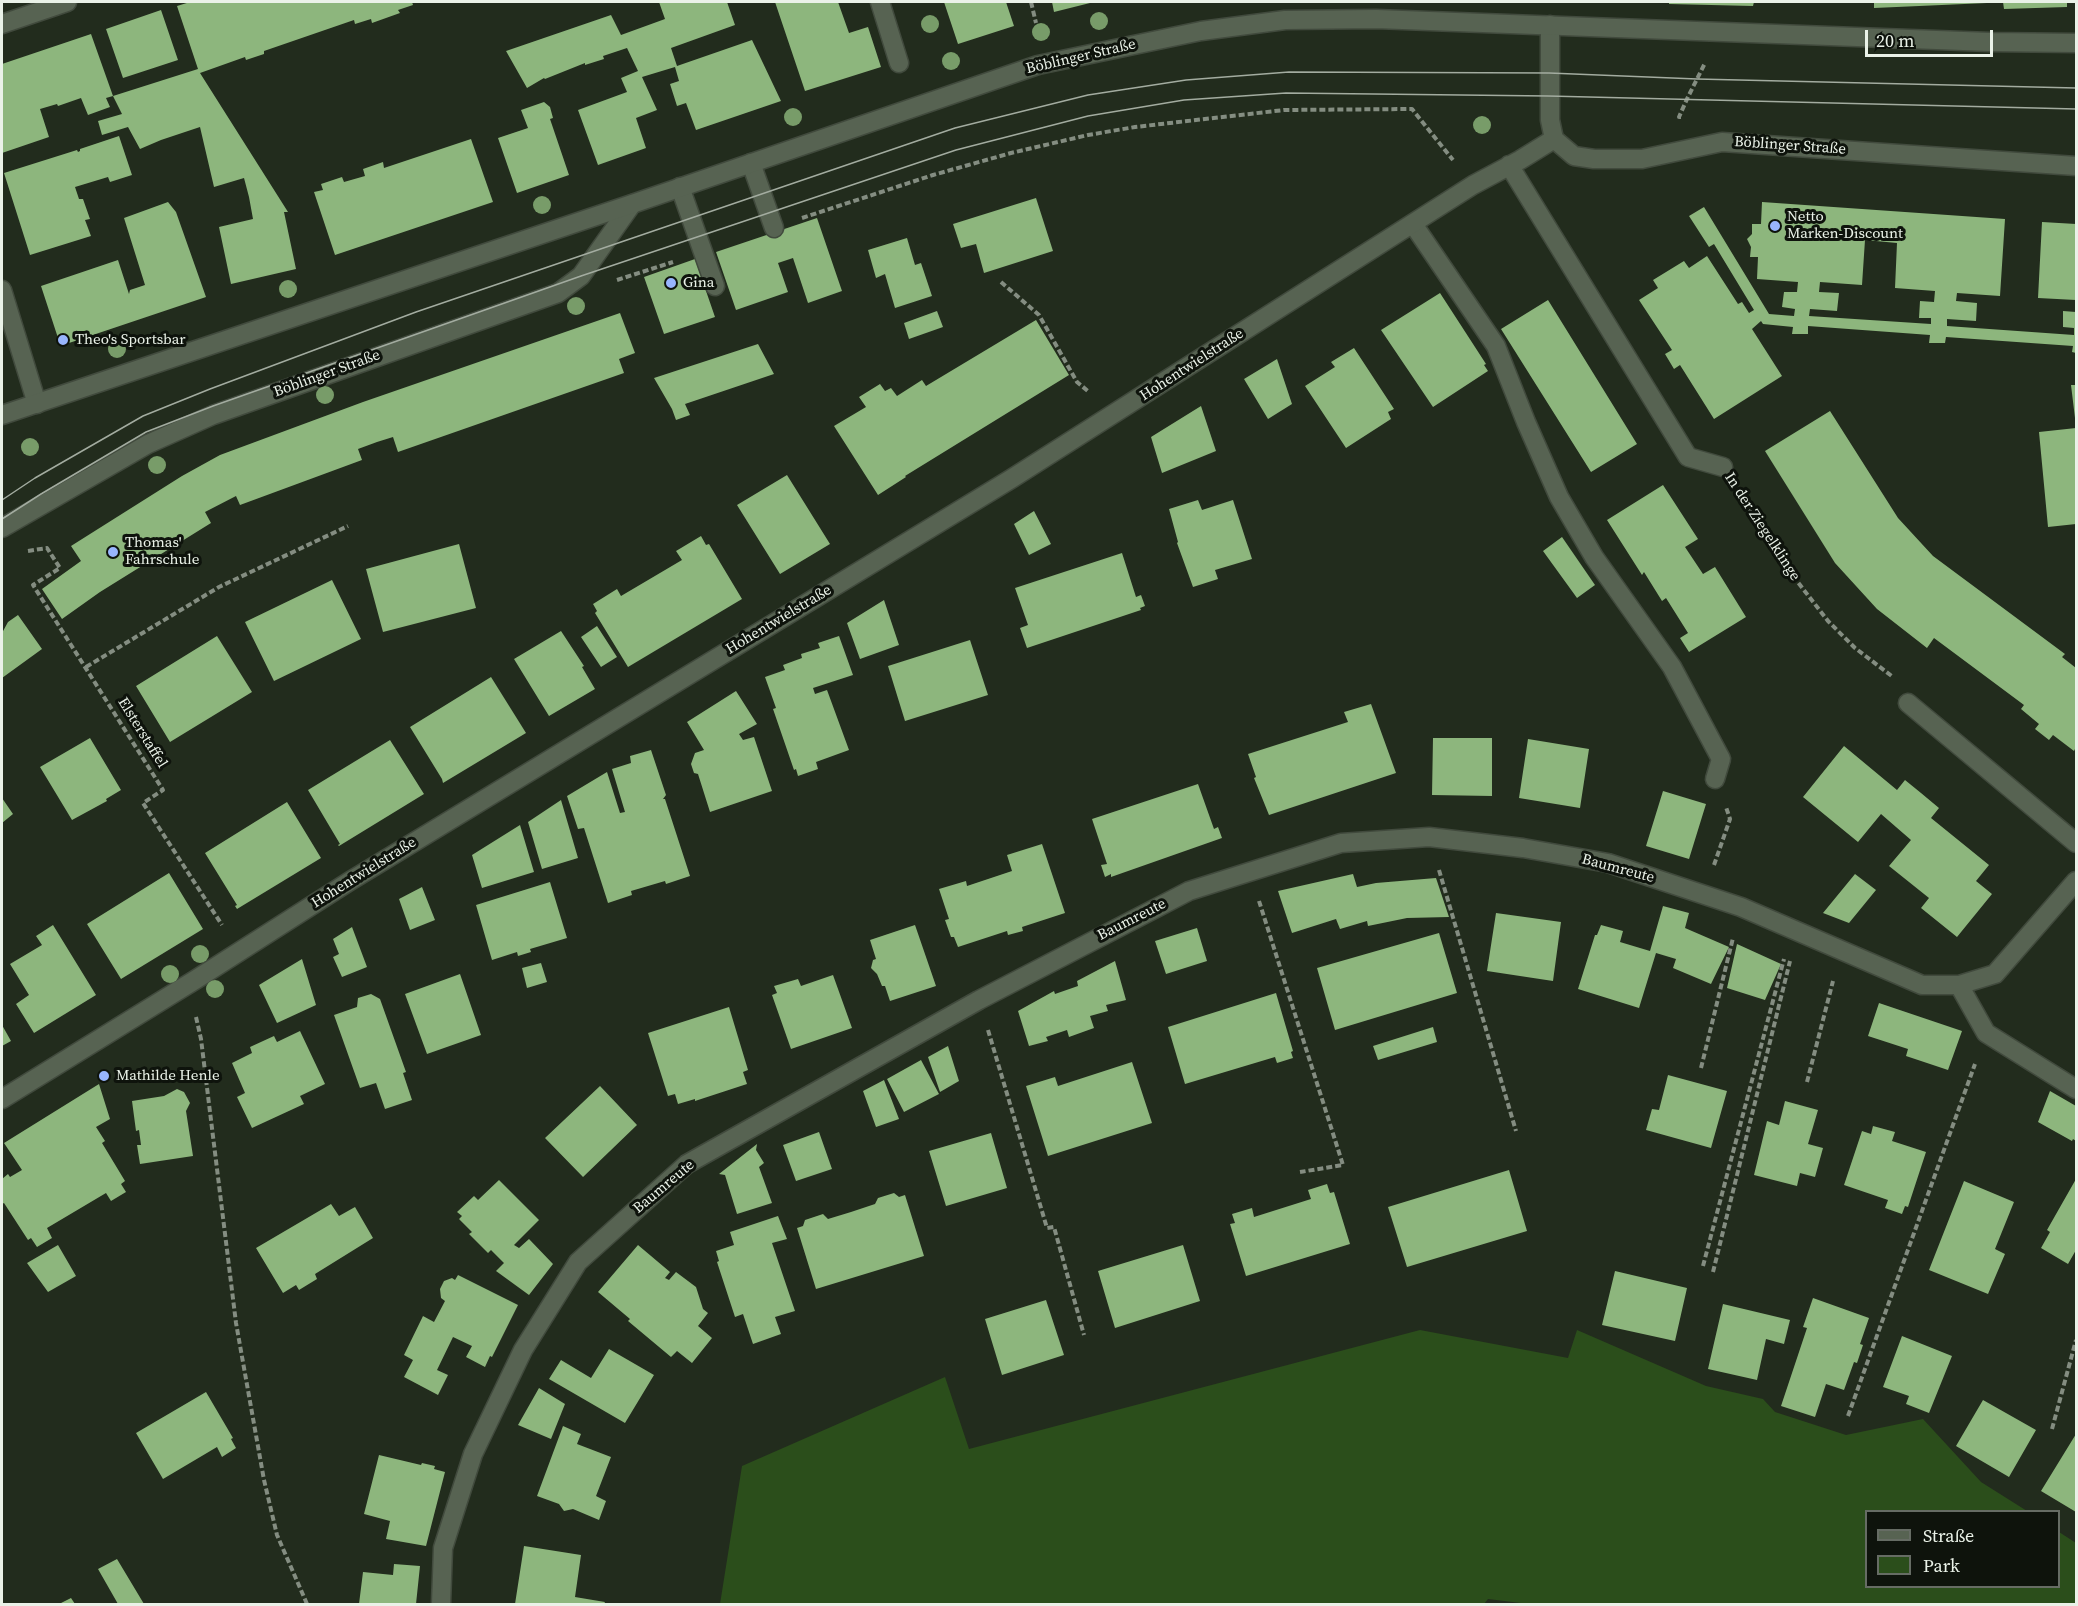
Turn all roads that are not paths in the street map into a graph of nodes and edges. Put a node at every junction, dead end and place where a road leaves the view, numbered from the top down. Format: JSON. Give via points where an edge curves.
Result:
{"nodes":[{"id":1,"x":67,"y":2,"type":"edge"},
{"id":2,"x":880,"y":2,"type":"edge"},
{"id":3,"x":2,"y":24,"type":"edge"},
{"id":4,"x":1550,"y":25,"type":"junction"},
{"id":5,"x":2076,"y":44,"type":"edge"},
{"id":6,"x":899,"y":63,"type":"dead end"},
{"id":7,"x":1554,"y":139,"type":"junction"},
{"id":8,"x":751,"y":163,"type":"junction"},
{"id":9,"x":1509,"y":165,"type":"junction"},
{"id":10,"x":2076,"y":166,"type":"edge"},
{"id":11,"x":680,"y":187,"type":"junction"},
{"id":12,"x":632,"y":204,"type":"junction"},
{"id":13,"x":1413,"y":224,"type":"junction"},
{"id":14,"x":774,"y":228,"type":"road end"},
{"id":15,"x":715,"y":286,"type":"dead end"},
{"id":16,"x":2,"y":290,"type":"edge"},
{"id":17,"x":37,"y":404,"type":"junction"},
{"id":18,"x":2,"y":415,"type":"edge"},
{"id":19,"x":1723,"y":467,"type":"road end"},
{"id":20,"x":2,"y":528,"type":"edge"},
{"id":21,"x":1908,"y":703,"type":"road end"},
{"id":22,"x":1715,"y":778,"type":"road end"},
{"id":23,"x":2076,"y":843,"type":"edge"},
{"id":24,"x":2076,"y":880,"type":"edge"},
{"id":25,"x":1959,"y":985,"type":"junction"},
{"id":26,"x":2076,"y":1089,"type":"edge"},
{"id":27,"x":2,"y":1099,"type":"edge"},
{"id":28,"x":441,"y":1605,"type":"edge"}],
"edges":[{"from":1,"to":3,"type":"street"},
{"from":2,"to":6,"type":"street"},
{"from":4,"to":5,"type":"street","name":"Böblinger Straße"},
{"from":4,"to":7,"type":"street","via":[[1548,96]]},
{"from":4,"to":8,"type":"street","name":"Böblinger Straße","via":[[1285,20],[1202,31],[1038,65]]},
{"from":7,"to":9,"type":"street","name":"Hohentwielstraße"},
{"from":7,"to":10,"type":"street","name":"Böblinger Straße","via":[[1574,156],[1594,159],[1642,159],[1722,142]]},
{"from":8,"to":11,"type":"street","name":"Böblinger Straße"},
{"from":8,"to":14,"type":"street"},
{"from":9,"to":13,"type":"street","name":"Hohentwielstraße"},
{"from":9,"to":19,"type":"street","name":"In der Ziegelklinge","via":[[1688,457]]},
{"from":11,"to":12,"type":"street","name":"Böblinger Straße"},
{"from":11,"to":15,"type":"street"},
{"from":12,"to":17,"type":"street","name":"Böblinger Straße"},
{"from":12,"to":20,"type":"street","name":"Böblinger Straße","via":[[581,276],[558,292],[213,415],[148,444]]},
{"from":13,"to":22,"type":"street","via":[[1496,346],[1560,497],[1594,557],[1672,667],[1721,759]]},
{"from":13,"to":27,"type":"street","name":"Hohentwielstraße","via":[[1114,414],[350,881]]},
{"from":16,"to":17,"type":"street"},
{"from":17,"to":18,"type":"street","name":"Böblinger Straße"},
{"from":21,"to":23,"type":"street"},
{"from":24,"to":25,"type":"street","name":"Baumreute","via":[[1995,974]]},
{"from":25,"to":26,"type":"street","via":[[1986,1033]]},
{"from":25,"to":28,"type":"street","name":"Baumreute","via":[[1922,985],[1741,907],[1608,863],[1523,848],[1429,837],[1341,843],[1189,891],[979,1000],[687,1164],[578,1262],[523,1350],[473,1454],[443,1548]]}]}
